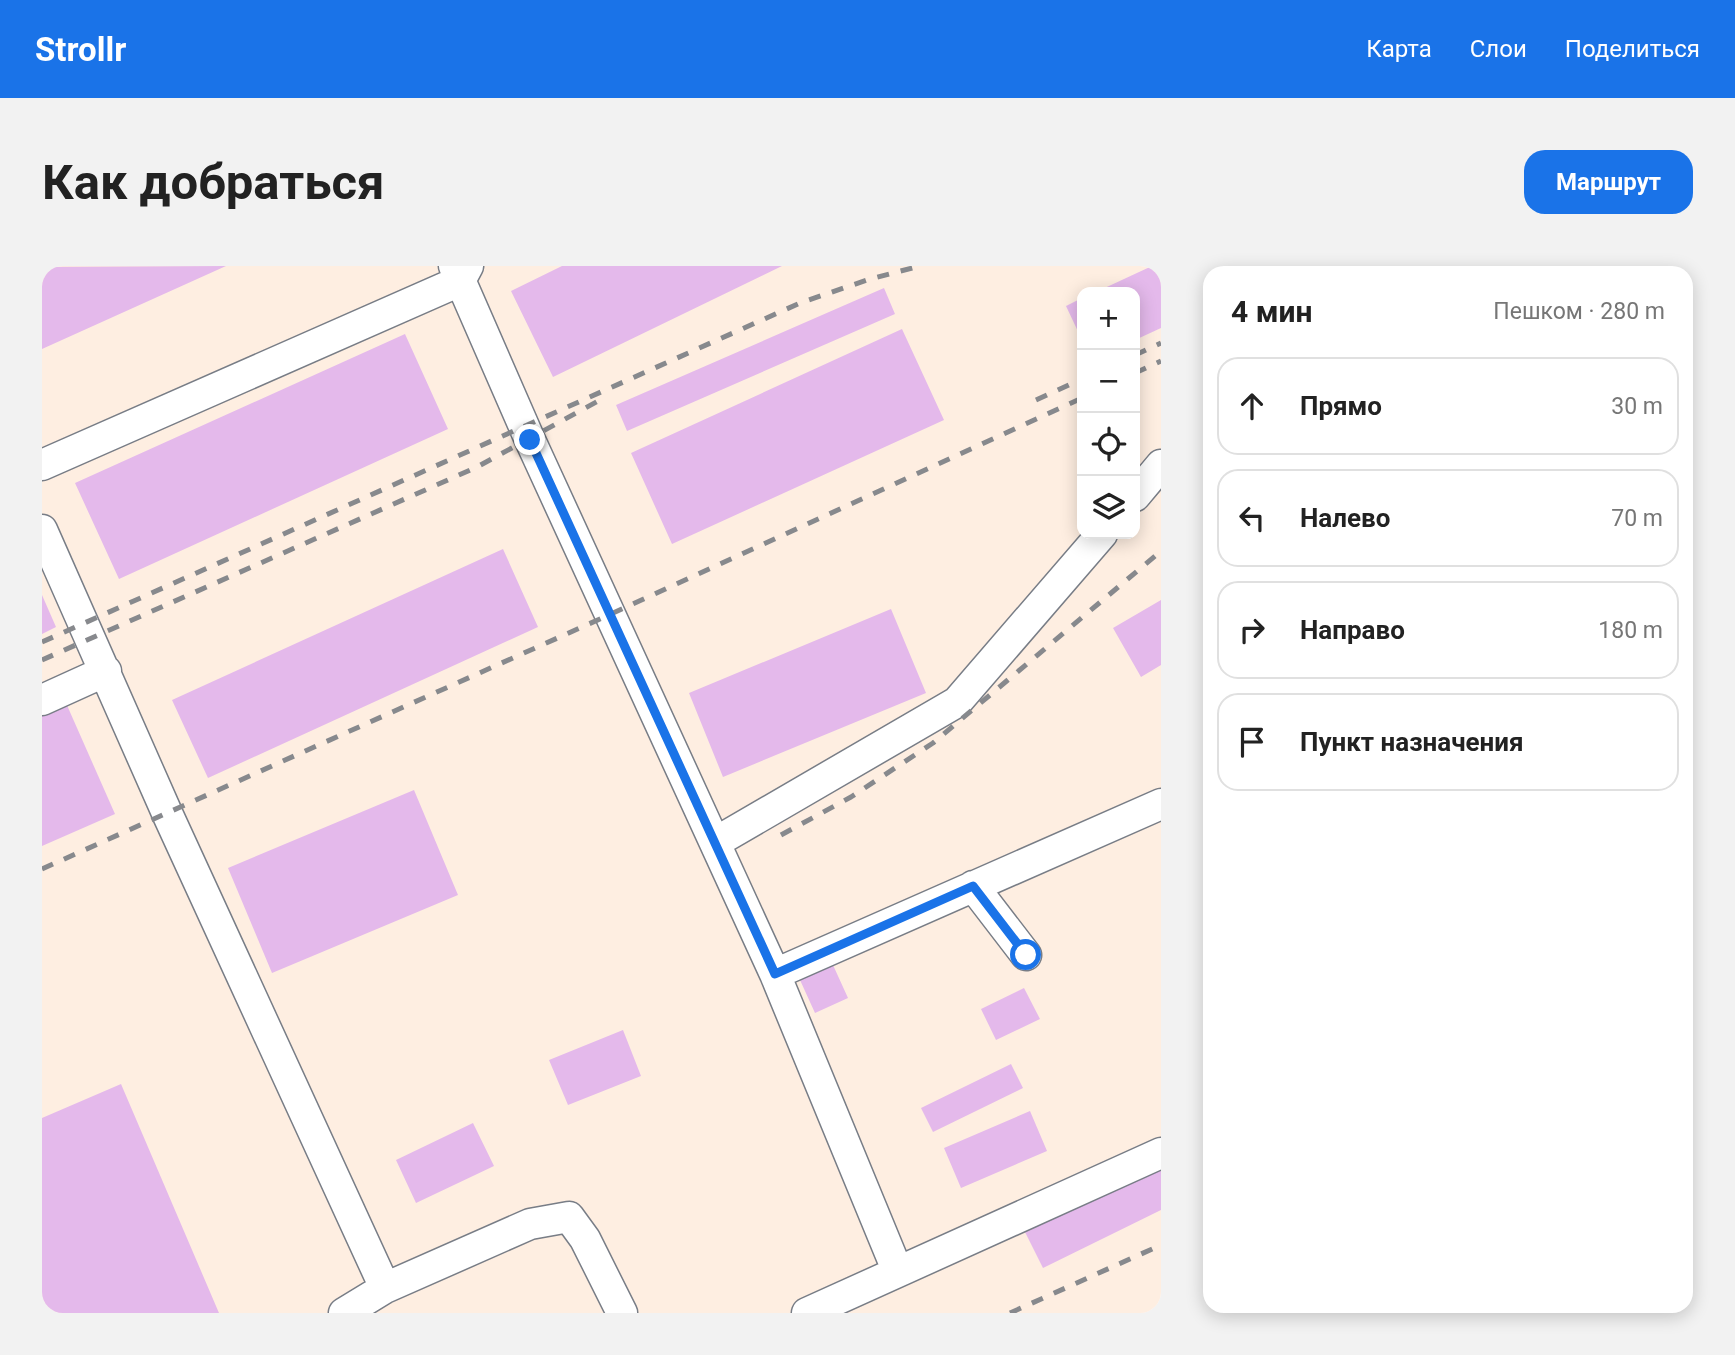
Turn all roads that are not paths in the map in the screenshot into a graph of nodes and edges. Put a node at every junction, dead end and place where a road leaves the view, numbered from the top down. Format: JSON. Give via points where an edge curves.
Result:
{"nodes":[{"id":1,"x":461,"y":271,"type":"edge"},
{"id":2,"x":42,"y":465,"type":"edge"},
{"id":3,"x":1161,"y":465,"type":"edge"},
{"id":4,"x":1140,"y":490,"type":"edge"},
{"id":5,"x":42,"y":530,"type":"edge"},
{"id":6,"x":1098,"y":539,"type":"edge"},
{"id":7,"x":106,"y":671,"type":"junction"},
{"id":8,"x":42,"y":700,"type":"edge"},
{"id":9,"x":1161,"y":804,"type":"edge"},
{"id":10,"x":716,"y":842,"type":"junction"},
{"id":11,"x":973,"y":886,"type":"junction"},
{"id":12,"x":1026,"y":955,"type":"dead end"},
{"id":13,"x":775,"y":974,"type":"junction"},
{"id":14,"x":1161,"y":1153,"type":"edge"},
{"id":15,"x":897,"y":1270,"type":"junction"},
{"id":16,"x":385,"y":1288,"type":"junction"},
{"id":17,"x":344,"y":1313,"type":"edge"},
{"id":18,"x":621,"y":1313,"type":"edge"},
{"id":19,"x":807,"y":1313,"type":"edge"}],
"edges":[{"from":1,"to":2,"type":"lane"},
{"from":1,"to":10,"type":"lane"},
{"from":3,"to":4,"type":"lane"},
{"from":5,"to":7,"type":"lane"},
{"from":6,"to":10,"type":"lane","via":[[957,702]]},
{"from":7,"to":8,"type":"lane"},
{"from":7,"to":16,"type":"lane"},
{"from":9,"to":11,"type":"lane"},
{"from":10,"to":13,"type":"lane"},
{"from":11,"to":12,"type":"lane"},
{"from":11,"to":13,"type":"lane"},
{"from":13,"to":15,"type":"lane"},
{"from":14,"to":15,"type":"lane"},
{"from":15,"to":19,"type":"lane"},
{"from":16,"to":17,"type":"lane"},
{"from":16,"to":18,"type":"lane","via":[[530,1223],[569,1217],[585,1239]]}]}
